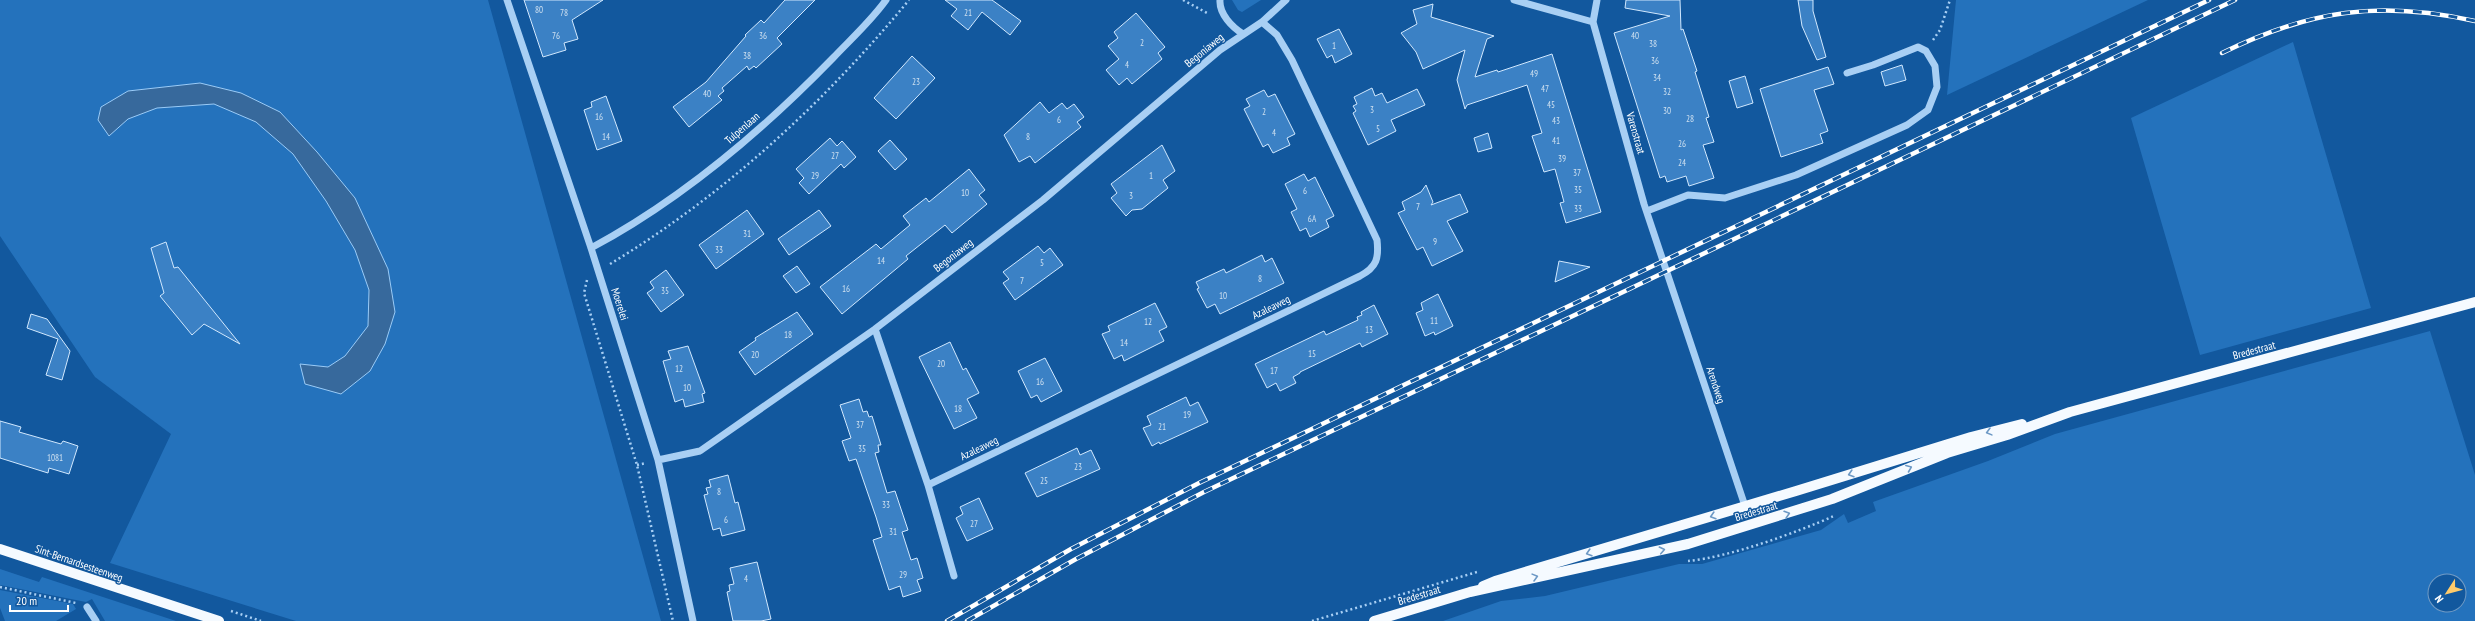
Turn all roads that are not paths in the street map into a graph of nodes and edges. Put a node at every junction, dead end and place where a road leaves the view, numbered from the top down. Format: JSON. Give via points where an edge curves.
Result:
{"nodes":[{"id":1,"x":507,"y":0,"type":"edge"},
{"id":2,"x":886,"y":0,"type":"edge"},
{"id":3,"x":1220,"y":0,"type":"edge"},
{"id":4,"x":1286,"y":0,"type":"edge"},
{"id":5,"x":1514,"y":0,"type":"edge"},
{"id":6,"x":1597,"y":0,"type":"edge"},
{"id":7,"x":1262,"y":22,"type":"junction"},
{"id":8,"x":1593,"y":22,"type":"junction"},
{"id":9,"x":1243,"y":34,"type":"junction"},
{"id":10,"x":1847,"y":73,"type":"dead end"},
{"id":11,"x":1647,"y":211,"type":"junction"},
{"id":12,"x":591,"y":248,"type":"junction"},
{"id":13,"x":1668,"y":271,"type":"joint"},
{"id":14,"x":2475,"y":302,"type":"edge"},
{"id":15,"x":875,"y":329,"type":"junction"},
{"id":16,"x":2040,"y":421,"type":"junction"},
{"id":17,"x":658,"y":460,"type":"junction"},
{"id":18,"x":928,"y":485,"type":"junction"},
{"id":19,"x":1745,"y":506,"type":"junction"},
{"id":20,"x":0,"y":550,"type":"edge"},
{"id":21,"x":954,"y":576,"type":"dead end"},
{"id":22,"x":1470,"y":592,"type":"junction"},
{"id":23,"x":87,"y":607,"type":"road end"},
{"id":24,"x":96,"y":621,"type":"edge"},
{"id":25,"x":219,"y":621,"type":"edge"},
{"id":26,"x":693,"y":621,"type":"edge"},
{"id":27,"x":1374,"y":621,"type":"edge"}],
"edges":[{"from":1,"to":12,"type":"street","name":"Moerelei"},
{"from":2,"to":12,"type":"street","name":"Tulpenlaan","via":[[809,83],[709,171],[633,225]]},
{"from":3,"to":9,"type":"street","via":[[1224,16],[1233,28]]},
{"from":4,"to":7,"type":"street","name":"Begoniaweg"},
{"from":5,"to":8,"type":"street"},
{"from":6,"to":8,"type":"street","name":"Varenstraat"},
{"from":7,"to":9,"type":"street","name":"Begoniaweg"},
{"from":7,"to":18,"type":"street","name":"Azaleaweg","via":[[1276,35],[1292,60],[1377,240],[1379,254],[1371,271]]},
{"from":8,"to":11,"type":"street","name":"Varenstraat"},
{"from":9,"to":15,"type":"street","name":"Begoniaweg","via":[[1220,50],[1043,200]]},
{"from":10,"to":11,"type":"street","via":[[1873,66],[1918,47],[1926,51],[1935,66],[1937,87],[1928,110],[1907,125],[1796,175],[1725,198],[1688,195]]},
{"from":11,"to":13,"type":"street","name":"Varenstraat"},
{"from":12,"to":17,"type":"street","name":"Moerelei"},
{"from":13,"to":19,"type":"street","name":"Arendweg"},
{"from":14,"to":16,"type":"main road","name":"Bredestraat"},
{"from":15,"to":17,"type":"street","name":"Begoniaweg","via":[[700,451]]},
{"from":15,"to":18,"type":"street"},
{"from":16,"to":19,"type":"main road","name":"Bredestraat","one_way":true,"via":[[1971,437]]},
{"from":22,"to":16,"type":"main road","name":"Bredestraat","one_way":true,"via":[[1688,544],[1825,501],[1947,453],[2007,435]]},
{"from":17,"to":26,"type":"street","name":"Moerelei"},
{"from":18,"to":21,"type":"street"},
{"from":19,"to":22,"type":"main road","name":"Bredestraat","one_way":true,"via":[[1495,581]]},
{"from":20,"to":25,"type":"main road","name":"Sint-Bernardsesteenweg"},
{"from":22,"to":27,"type":"main road","name":"Bredestraat"},
{"from":23,"to":24,"type":"street"}]}
